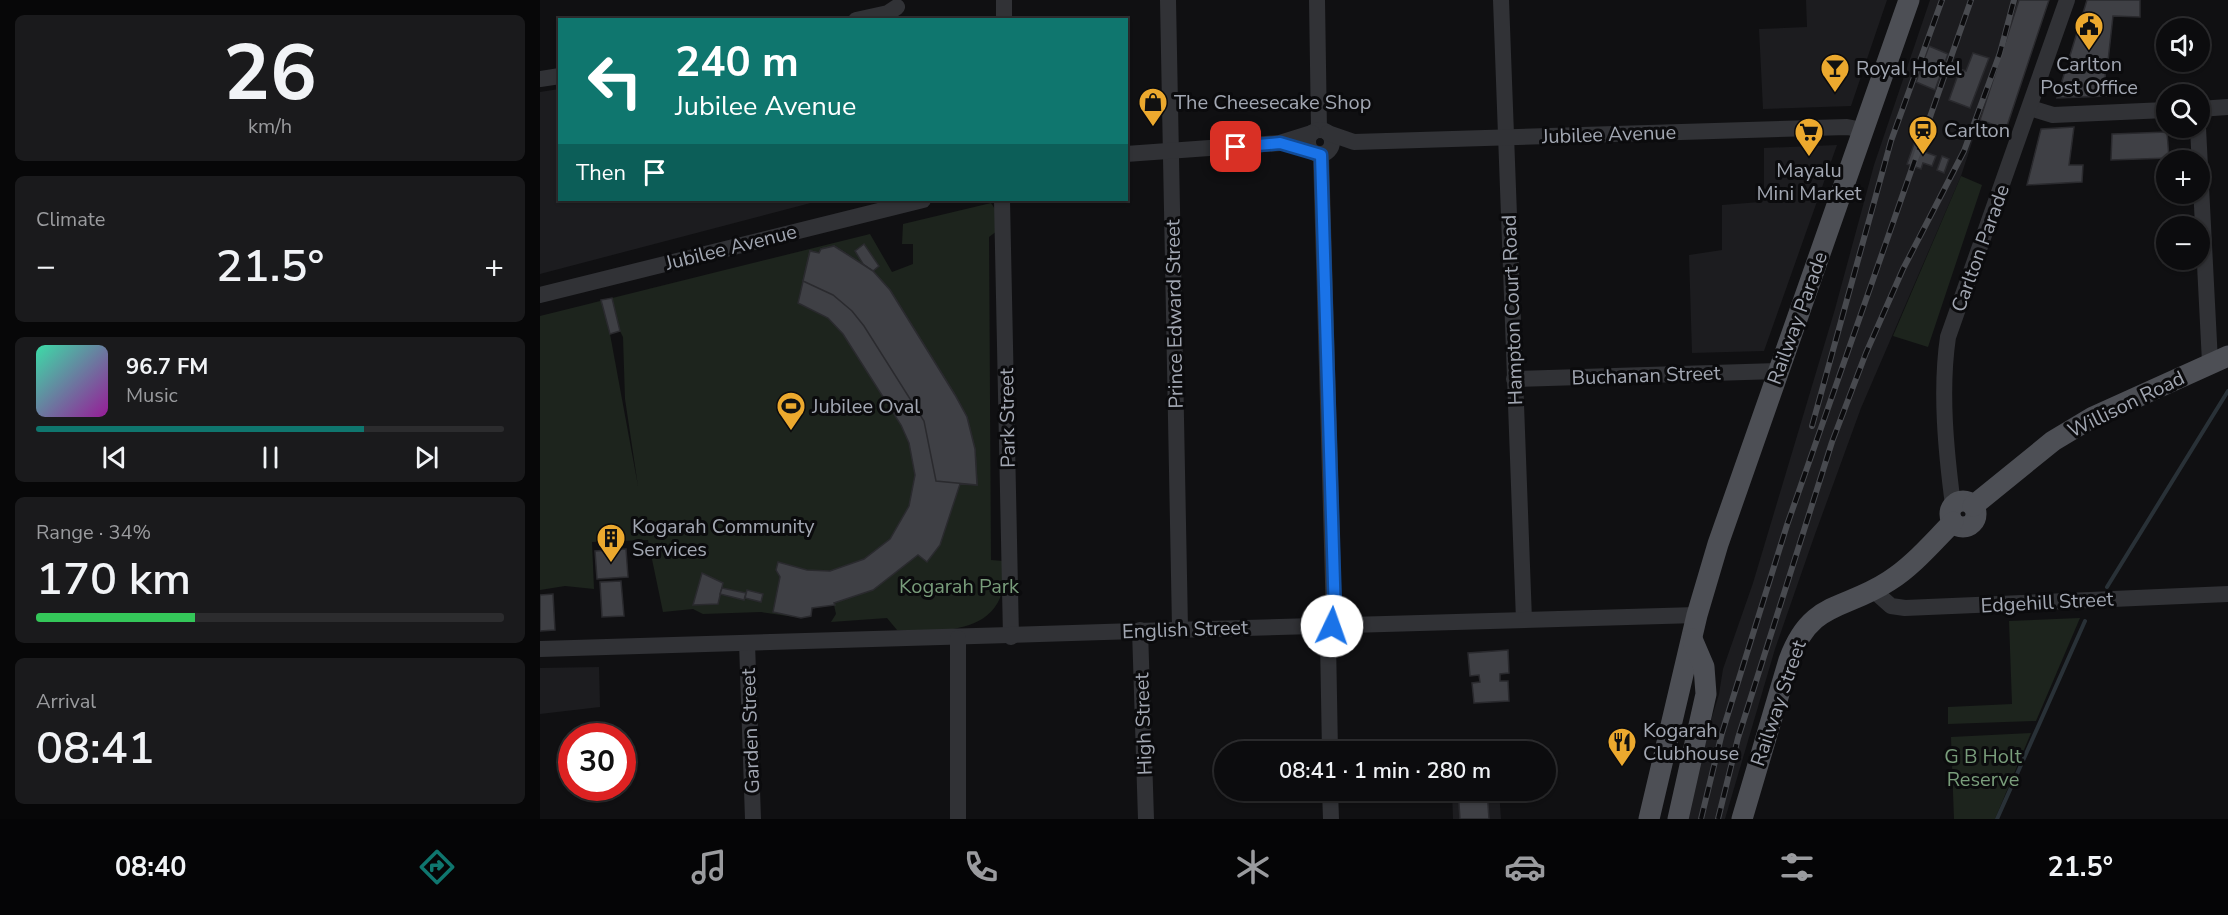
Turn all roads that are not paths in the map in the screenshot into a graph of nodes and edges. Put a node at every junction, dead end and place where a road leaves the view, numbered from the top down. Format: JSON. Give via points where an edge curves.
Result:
{"nodes":[{"id":1,"x":1004,"y":0,"type":"edge"},
{"id":2,"x":1168,"y":0,"type":"edge"},
{"id":3,"x":1317,"y":0,"type":"edge"},
{"id":4,"x":1501,"y":0,"type":"edge"},
{"id":5,"x":1909,"y":0,"type":"edge"},
{"id":6,"x":2067,"y":0,"type":"edge"},
{"id":7,"x":897,"y":7,"type":"dead end"},
{"id":8,"x":865,"y":18,"type":"edge"},
{"id":9,"x":1004,"y":18,"type":"edge"},
{"id":10,"x":558,"y":76,"type":"edge"},
{"id":11,"x":540,"y":79,"type":"edge"},
{"id":12,"x":2228,"y":107,"type":"edge"},
{"id":13,"x":2030,"y":108,"type":"junction"},
{"id":14,"x":2210,"y":108,"type":"edge"},
{"id":15,"x":2156,"y":110,"type":"edge"},
{"id":16,"x":1863,"y":130,"type":"junction"},
{"id":17,"x":1506,"y":137,"type":"junction"},
{"id":18,"x":2199,"y":138,"type":"edge"},
{"id":19,"x":1320,"y":142,"type":"junction"},
{"id":20,"x":1170,"y":151,"type":"junction"},
{"id":21,"x":1128,"y":154,"type":"edge"},
{"id":22,"x":919,"y":201,"type":"edge"},
{"id":23,"x":1002,"y":201,"type":"edge"},
{"id":24,"x":540,"y":294,"type":"edge"},
{"id":25,"x":2219,"y":359,"type":"edge"},
{"id":26,"x":1778,"y":371,"type":"junction"},
{"id":27,"x":1514,"y":379,"type":"junction"},
{"id":28,"x":1960,"y":511,"type":"junction"},
{"id":29,"x":1873,"y":590,"type":"junction"},
{"id":30,"x":2228,"y":594,"type":"edge"},
{"id":31,"x":1697,"y":615,"type":"junction"},
{"id":32,"x":1524,"y":620,"type":"junction"},
{"id":33,"x":1332,"y":626,"type":"junction"},
{"id":34,"x":1180,"y":628,"type":"junction"},
{"id":35,"x":1140,"y":630,"type":"junction"},
{"id":36,"x":1011,"y":637,"type":"junction"},
{"id":37,"x":958,"y":638,"type":"junction"},
{"id":38,"x":1692,"y":639,"type":"junction"},
{"id":39,"x":747,"y":643,"type":"junction"},
{"id":40,"x":540,"y":649,"type":"edge"},
{"id":41,"x":1330,"y":741,"type":"edge"},
{"id":42,"x":1330,"y":801,"type":"edge"},
{"id":43,"x":753,"y":819,"type":"edge"},
{"id":44,"x":958,"y":819,"type":"edge"},
{"id":45,"x":1146,"y":819,"type":"edge"},
{"id":46,"x":1331,"y":819,"type":"edge"},
{"id":47,"x":1650,"y":819,"type":"edge"},
{"id":48,"x":1678,"y":819,"type":"edge"},
{"id":49,"x":1742,"y":819,"type":"edge"}],
"edges":[{"from":1,"to":9,"type":"street"},
{"from":2,"to":20,"type":"street","name":"Prince Edward Street"},
{"from":3,"to":19,"type":"street"},
{"from":4,"to":17,"type":"street","name":"Hampton Court Road"},
{"from":5,"to":16,"type":"main road","name":"Railway Parade"},
{"from":6,"to":13,"type":"street","name":"Carlton Parade"},
{"from":7,"to":8,"type":"street"},
{"from":10,"to":11,"type":"street"},
{"from":12,"to":14,"type":"street"},
{"from":13,"to":15,"type":"street","via":[[2053,115]]},
{"from":13,"to":28,"type":"street","name":"Carlton Parade","via":[[1948,337],[1947,444]]},
{"from":16,"to":17,"type":"street","name":"Jubilee Avenue","via":[[1843,127]]},
{"from":16,"to":26,"type":"main road","name":"Railway Parade"},
{"from":17,"to":19,"type":"street","name":"Jubilee Avenue"},
{"from":17,"to":27,"type":"street","name":"Hampton Court Road"},
{"from":18,"to":25,"type":"street"},
{"from":19,"to":20,"type":"street"},
{"from":19,"to":33,"type":"street","via":[[1335,616]]},
{"from":20,"to":21,"type":"street"},
{"from":20,"to":34,"type":"street","name":"Prince Edward Street"},
{"from":22,"to":24,"type":"street","name":"Jubilee Avenue"},
{"from":23,"to":36,"type":"street","name":"Park Street"},
{"from":25,"to":28,"type":"main road","name":"Willison Road","via":[[2093,417]]},
{"from":26,"to":27,"type":"street","name":"Buchanan Street"},
{"from":26,"to":31,"type":"main road","name":"Railway Parade"},
{"from":27,"to":32,"type":"street","name":"Hampton Court Road"},
{"from":28,"to":29,"type":"main road","name":"Railway Street","via":[[1916,559]]},
{"from":29,"to":30,"type":"street","name":"Edgehill Street","via":[[1882,601],[1905,608]]},
{"from":29,"to":49,"type":"main road","name":"Railway Street","via":[[1820,614],[1796,642]]},
{"from":31,"to":32,"type":"street","name":"English Street"},
{"from":31,"to":38,"type":"main road","name":"Railway Parade"},
{"from":32,"to":33,"type":"street","name":"English Street"},
{"from":33,"to":34,"type":"street","name":"English Street"},
{"from":33,"to":41,"type":"street","via":[[1328,641]]},
{"from":34,"to":35,"type":"street","name":"English Street"},
{"from":35,"to":36,"type":"street","name":"English Street"},
{"from":35,"to":45,"type":"street","name":"High Street"},
{"from":36,"to":37,"type":"street","name":"English Street"},
{"from":37,"to":39,"type":"street","name":"English Street"},
{"from":37,"to":44,"type":"street"},
{"from":38,"to":47,"type":"main road","name":"Railway Parade"},
{"from":38,"to":48,"type":"main road","via":[[1704,667],[1706,694]]},
{"from":39,"to":40,"type":"street","name":"English Street"},
{"from":39,"to":43,"type":"street","name":"Garden Street"},
{"from":42,"to":46,"type":"street"}]}
